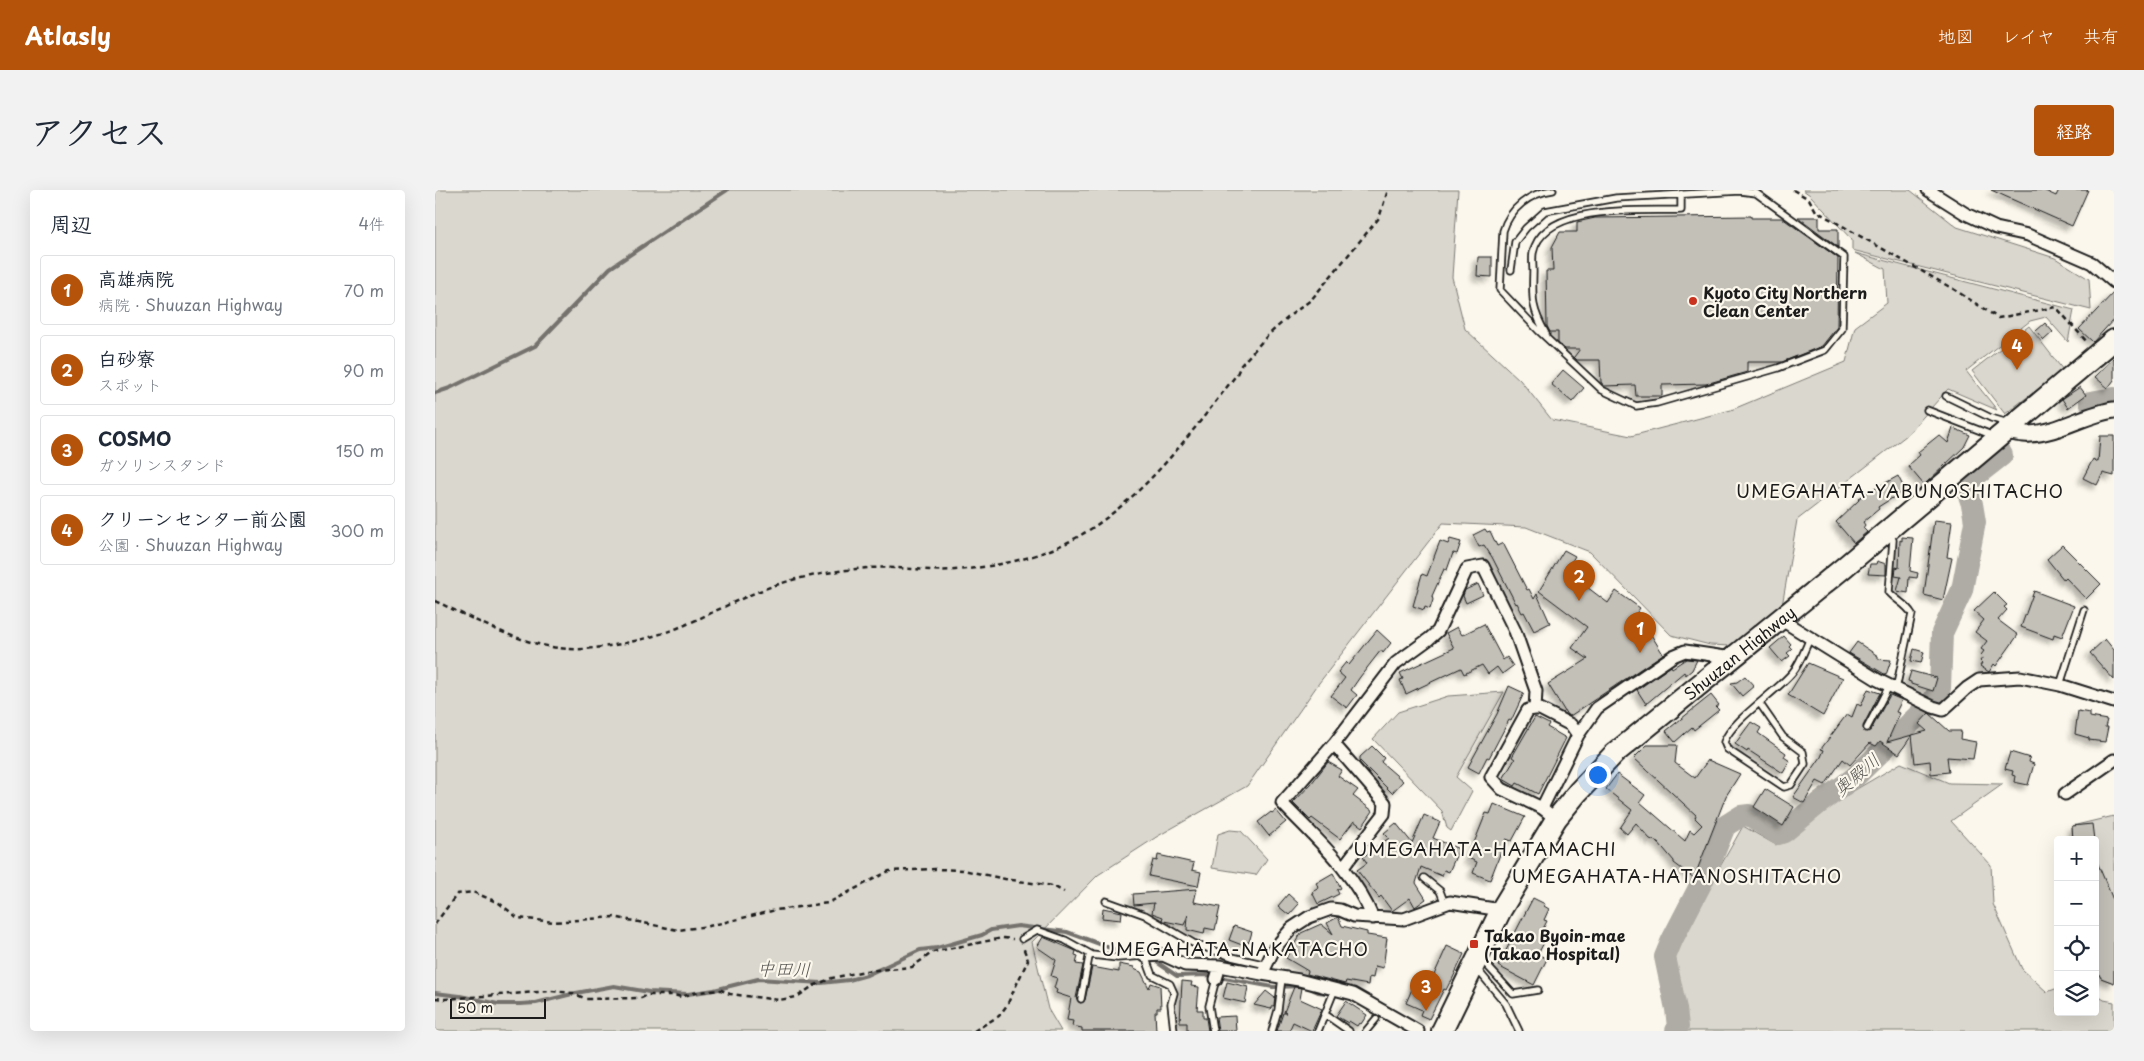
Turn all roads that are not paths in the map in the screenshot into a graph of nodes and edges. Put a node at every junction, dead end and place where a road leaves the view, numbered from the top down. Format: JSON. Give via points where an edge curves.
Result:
{"nodes":[{"id":1,"x":1553,"y":190,"type":"edge"},
{"id":2,"x":1928,"y":190,"type":"edge"},
{"id":3,"x":1681,"y":194,"type":"junction"},
{"id":4,"x":1511,"y":270,"type":"dead end"},
{"id":5,"x":2114,"y":282,"type":"edge"},
{"id":6,"x":1550,"y":340,"type":"junction"},
{"id":7,"x":2114,"y":340,"type":"edge"},
{"id":8,"x":1945,"y":396,"type":"dead end"},
{"id":9,"x":1927,"y":410,"type":"dead end"},
{"id":10,"x":2114,"y":410,"type":"edge"},
{"id":11,"x":2006,"y":431,"type":"junction"},
{"id":12,"x":1887,"y":531,"type":"junction"},
{"id":13,"x":2084,"y":610,"type":"dead end"},
{"id":14,"x":1780,"y":619,"type":"junction"},
{"id":15,"x":1810,"y":638,"type":"junction"},
{"id":16,"x":1732,"y":658,"type":"junction"},
{"id":17,"x":2060,"y":684,"type":"junction"},
{"id":18,"x":1893,"y":687,"type":"junction"},
{"id":19,"x":2114,"y":702,"type":"edge"},
{"id":20,"x":1760,"y":704,"type":"junction"},
{"id":21,"x":1535,"y":709,"type":"junction"},
{"id":22,"x":1867,"y":728,"type":"dead end"},
{"id":23,"x":1578,"y":735,"type":"junction"},
{"id":24,"x":1333,"y":744,"type":"junction"},
{"id":25,"x":2114,"y":760,"type":"edge"},
{"id":26,"x":2065,"y":794,"type":"dead end"},
{"id":27,"x":1549,"y":814,"type":"junction"},
{"id":28,"x":1344,"y":866,"type":"junction"},
{"id":29,"x":1424,"y":878,"type":"dead end"},
{"id":30,"x":1106,"y":901,"type":"dead end"},
{"id":31,"x":1445,"y":904,"type":"junction"},
{"id":32,"x":1501,"y":910,"type":"junction"},
{"id":33,"x":1373,"y":918,"type":"junction"},
{"id":34,"x":1022,"y":939,"type":"road end"},
{"id":35,"x":1092,"y":955,"type":"junction"},
{"id":36,"x":1145,"y":956,"type":"junction"},
{"id":37,"x":1476,"y":961,"type":"junction"},
{"id":38,"x":1265,"y":970,"type":"junction"},
{"id":39,"x":1218,"y":972,"type":"junction"},
{"id":40,"x":1282,"y":978,"type":"junction"},
{"id":41,"x":1336,"y":989,"type":"junction"},
{"id":42,"x":1538,"y":990,"type":"dead end"},
{"id":43,"x":1081,"y":999,"type":"dead end"},
{"id":44,"x":1378,"y":1013,"type":"junction"},
{"id":45,"x":1326,"y":1015,"type":"junction"},
{"id":46,"x":1173,"y":1031,"type":"edge"},
{"id":47,"x":1213,"y":1031,"type":"edge"},
{"id":48,"x":1272,"y":1031,"type":"edge"},
{"id":49,"x":1318,"y":1031,"type":"edge"},
{"id":50,"x":1349,"y":1031,"type":"edge"},
{"id":51,"x":1366,"y":1031,"type":"edge"},
{"id":52,"x":1418,"y":1031,"type":"edge"},
{"id":53,"x":1442,"y":1031,"type":"edge"},
{"id":54,"x":1519,"y":1031,"type":"edge"}],
"edges":[{"from":1,"to":6,"type":"lane","via":[[1538,192],[1511,212],[1505,221],[1499,282],[1500,290]]},
{"from":2,"to":5,"type":"street","via":[[1989,225],[2006,232],[2028,235],[2092,263]]},
{"from":3,"to":4,"type":"lane","via":[[1616,198],[1545,211],[1515,242]]},
{"from":3,"to":6,"type":"lane","via":[[1681,210],[1581,216],[1566,219],[1544,232],[1533,253],[1532,300],[1536,316]]},
{"from":3,"to":6,"type":"lane","via":[[1756,193],[1844,257],[1842,329],[1825,350],[1777,368],[1657,403],[1635,406],[1602,390]]},
{"from":7,"to":11,"type":"highway","name":"Shuuzan Highway"},
{"from":8,"to":11,"type":"lane","via":[[1991,418]]},
{"from":9,"to":11,"type":"lane"},
{"from":10,"to":11,"type":"street","via":[[2095,413],[2037,433]]},
{"from":11,"to":12,"type":"highway","name":"Shuuzan Highway"},
{"from":12,"to":14,"type":"highway","name":"Shuuzan Highway"},
{"from":12,"to":18,"type":"lane","via":[[1893,540],[1889,592],[1912,614]]},
{"from":13,"to":17,"type":"lane"},
{"from":14,"to":15,"type":"street"},
{"from":14,"to":16,"type":"highway","name":"Shuuzan Highway"},
{"from":15,"to":18,"type":"street"},
{"from":15,"to":20,"type":"lane","via":[[1794,671]]},
{"from":16,"to":23,"type":"street","via":[[1685,651],[1673,656],[1597,708]]},
{"from":16,"to":27,"type":"highway","name":"Shuuzan Highway","via":[[1614,754],[1578,792]]},
{"from":17,"to":18,"type":"street","via":[[2020,677],[1979,680],[1943,710]]},
{"from":17,"to":19,"type":"street"},
{"from":18,"to":22,"type":"lane"},
{"from":20,"to":20,"type":"lane","via":[[1739,721],[1725,738],[1724,746],[1784,787],[1791,785],[1805,764],[1803,752],[1783,738]]},
{"from":21,"to":23,"type":"street","via":[[1571,725]]},
{"from":21,"to":24,"type":"street","via":[[1536,690],[1515,631],[1483,566],[1467,569],[1438,631],[1396,663]]},
{"from":21,"to":27,"type":"street","via":[[1529,710],[1491,777],[1502,789]]},
{"from":23,"to":27,"type":"street"},
{"from":24,"to":28,"type":"street","via":[[1385,803],[1383,814]]},
{"from":24,"to":28,"type":"street","via":[[1282,803]]},
{"from":25,"to":26,"type":"street"},
{"from":27,"to":32,"type":"highway","name":"Shuuzan Highway"},
{"from":28,"to":33,"type":"street","via":[[1364,896]]},
{"from":29,"to":31,"type":"lane","via":[[1440,891]]},
{"from":30,"to":38,"type":"lane","via":[[1145,915],[1193,943]]},
{"from":31,"to":32,"type":"street","via":[[1450,902]]},
{"from":31,"to":33,"type":"street","via":[[1404,919]]},
{"from":32,"to":37,"type":"highway","name":"Shuuzan Highway"},
{"from":33,"to":38,"type":"street","via":[[1354,916],[1336,909],[1309,917],[1284,936]]},
{"from":34,"to":35,"type":"lane","via":[[1037,930]]},
{"from":35,"to":36,"type":"lane","via":[[1117,958]]},
{"from":35,"to":43,"type":"lane"},
{"from":36,"to":39,"type":"street","via":[[1163,955],[1185,965]]},
{"from":36,"to":46,"type":"lane","via":[[1152,975],[1169,984],[1175,993],[1171,1004]]},
{"from":37,"to":42,"type":"lane","via":[[1513,994]]},
{"from":37,"to":53,"type":"highway","name":"Shuuzan Highway"},
{"from":37,"to":54,"type":"lane","via":[[1506,1004]]},
{"from":38,"to":39,"type":"street"},
{"from":38,"to":40,"type":"street"},
{"from":39,"to":47,"type":"lane","via":[[1209,1006]]},
{"from":40,"to":41,"type":"street"},
{"from":40,"to":48,"type":"lane"},
{"from":41,"to":44,"type":"street","via":[[1353,994]]},
{"from":41,"to":45,"type":"lane"},
{"from":44,"to":51,"type":"lane"},
{"from":44,"to":52,"type":"street"},
{"from":45,"to":49,"type":"lane"},
{"from":45,"to":50,"type":"lane"}]}
